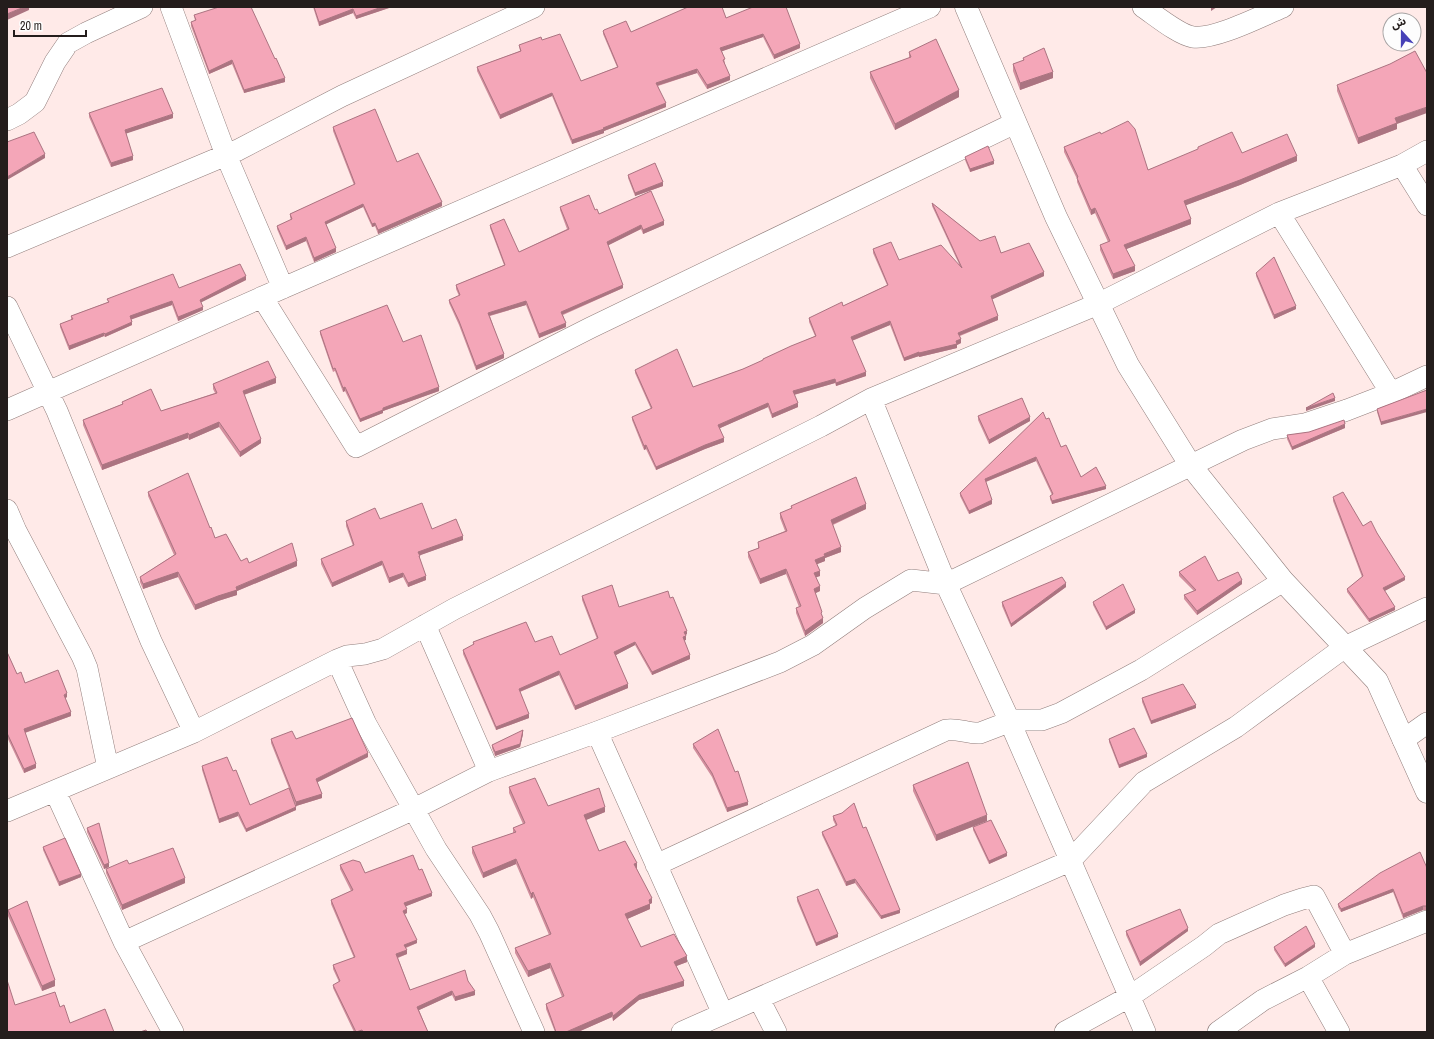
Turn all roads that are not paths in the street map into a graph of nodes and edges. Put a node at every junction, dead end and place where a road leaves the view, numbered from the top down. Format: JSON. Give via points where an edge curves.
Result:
{"nodes":[{"id":1,"x":142,"y":7,"type":"edge"},
{"id":2,"x":172,"y":7,"type":"edge"},
{"id":3,"x":534,"y":7,"type":"edge"},
{"id":4,"x":930,"y":7,"type":"edge"},
{"id":5,"x":966,"y":7,"type":"edge"},
{"id":6,"x":1143,"y":7,"type":"edge"},
{"id":7,"x":1283,"y":7,"type":"edge"},
{"id":8,"x":7,"y":120,"type":"edge"},
{"id":9,"x":1015,"y":123,"type":"junction"},
{"id":10,"x":1427,"y":151,"type":"edge"},
{"id":11,"x":226,"y":155,"type":"junction"},
{"id":12,"x":1402,"y":166,"type":"junction"},
{"id":13,"x":1427,"y":205,"type":"edge"},
{"id":14,"x":1279,"y":213,"type":"junction"},
{"id":15,"x":7,"y":247,"type":"edge"},
{"id":16,"x":283,"y":288,"type":"junction"},
{"id":17,"x":262,"y":298,"type":"junction"},
{"id":18,"x":1098,"y":304,"type":"junction"},
{"id":19,"x":7,"y":307,"type":"edge"},
{"id":20,"x":1427,"y":376,"type":"edge"},
{"id":21,"x":48,"y":392,"type":"junction"},
{"id":22,"x":1391,"y":393,"type":"junction"},
{"id":23,"x":871,"y":399,"type":"junction"},
{"id":24,"x":7,"y":410,"type":"edge"},
{"id":25,"x":1191,"y":466,"type":"junction"},
{"id":26,"x":7,"y":510,"type":"edge"},
{"id":27,"x":1283,"y":581,"type":"junction"},
{"id":28,"x":946,"y":584,"type":"junction"},
{"id":29,"x":1427,"y":608,"type":"edge"},
{"id":30,"x":425,"y":625,"type":"junction"},
{"id":31,"x":1345,"y":647,"type":"junction"},
{"id":32,"x":337,"y":660,"type":"junction"},
{"id":33,"x":1010,"y":722,"type":"junction"},
{"id":34,"x":1427,"y":723,"type":"edge"},
{"id":35,"x":194,"y":732,"type":"junction"},
{"id":36,"x":597,"y":732,"type":"junction"},
{"id":37,"x":1403,"y":740,"type":"junction"},
{"id":38,"x":108,"y":768,"type":"junction"},
{"id":39,"x":490,"y":771,"type":"junction"},
{"id":40,"x":55,"y":791,"type":"junction"},
{"id":41,"x":1427,"y":792,"type":"edge"},
{"id":42,"x":414,"y":809,"type":"junction"},
{"id":43,"x":7,"y":811,"type":"edge"},
{"id":44,"x":1070,"y":861,"type":"junction"},
{"id":45,"x":656,"y":865,"type":"junction"},
{"id":46,"x":1427,"y":921,"type":"edge"},
{"id":47,"x":124,"y":942,"type":"junction"},
{"id":48,"x":1345,"y":954,"type":"junction"},
{"id":49,"x":1308,"y":977,"type":"junction"},
{"id":50,"x":1129,"y":997,"type":"junction"},
{"id":51,"x":759,"y":999,"type":"junction"},
{"id":52,"x":723,"y":1014,"type":"junction"},
{"id":53,"x":173,"y":1032,"type":"edge"},
{"id":54,"x":534,"y":1032,"type":"edge"},
{"id":55,"x":682,"y":1032,"type":"edge"},
{"id":56,"x":776,"y":1032,"type":"edge"},
{"id":57,"x":1065,"y":1032,"type":"edge"},
{"id":58,"x":1145,"y":1032,"type":"edge"},
{"id":59,"x":1218,"y":1032,"type":"edge"},
{"id":60,"x":1339,"y":1032,"type":"edge"}],
"edges":[{"from":1,"to":8,"type":"street","via":[[68,43],[55,62],[35,102]]},
{"from":2,"to":11,"type":"street"},
{"from":3,"to":11,"type":"street","via":[[342,96]]},
{"from":4,"to":16,"type":"street"},
{"from":5,"to":9,"type":"street"},
{"from":6,"to":7,"type":"street","via":[[1178,31],[1192,37],[1212,36]]},
{"from":9,"to":17,"type":"street","via":[[590,328],[356,447]]},
{"from":9,"to":18,"type":"street"},
{"from":10,"to":12,"type":"street"},
{"from":11,"to":15,"type":"street"},
{"from":11,"to":16,"type":"street"},
{"from":12,"to":13,"type":"street"},
{"from":12,"to":14,"type":"street"},
{"from":14,"to":18,"type":"street"},
{"from":14,"to":22,"type":"street"},
{"from":16,"to":17,"type":"street"},
{"from":17,"to":21,"type":"street"},
{"from":18,"to":23,"type":"street"},
{"from":18,"to":25,"type":"street","via":[[1128,365]]},
{"from":19,"to":21,"type":"street"},
{"from":20,"to":22,"type":"street"},
{"from":21,"to":24,"type":"street"},
{"from":21,"to":35,"type":"street","via":[[151,641]]},
{"from":22,"to":25,"type":"street","via":[[1304,424],[1272,429],[1243,440]]},
{"from":23,"to":28,"type":"street"},
{"from":23,"to":30,"type":"street"},
{"from":25,"to":27,"type":"street"},
{"from":25,"to":28,"type":"street"},
{"from":26,"to":38,"type":"street","via":[[87,668]]},
{"from":27,"to":31,"type":"street"},
{"from":27,"to":33,"type":"street","via":[[1141,670],[1061,713],[1042,720]]},
{"from":28,"to":33,"type":"street"},
{"from":28,"to":36,"type":"street","via":[[911,580],[865,608],[813,645],[780,662]]},
{"from":29,"to":31,"type":"street"},
{"from":30,"to":32,"type":"street","via":[[383,649]]},
{"from":30,"to":39,"type":"street"},
{"from":31,"to":37,"type":"street","via":[[1377,682]]},
{"from":31,"to":44,"type":"street","via":[[1236,727],[1144,782]]},
{"from":32,"to":35,"type":"street"},
{"from":32,"to":42,"type":"street","via":[[366,724]]},
{"from":33,"to":44,"type":"street"},
{"from":33,"to":45,"type":"street","via":[[980,733],[954,729],[937,733]]},
{"from":34,"to":37,"type":"street"},
{"from":35,"to":38,"type":"street"},
{"from":36,"to":39,"type":"street"},
{"from":36,"to":45,"type":"street"},
{"from":37,"to":41,"type":"street"},
{"from":38,"to":40,"type":"street"},
{"from":39,"to":42,"type":"street"},
{"from":40,"to":43,"type":"street"},
{"from":40,"to":47,"type":"street"},
{"from":42,"to":47,"type":"street"},
{"from":42,"to":54,"type":"street","via":[[480,915]]},
{"from":44,"to":50,"type":"street"},
{"from":44,"to":51,"type":"street"},
{"from":45,"to":52,"type":"street"},
{"from":46,"to":48,"type":"street"},
{"from":47,"to":53,"type":"street"},
{"from":48,"to":49,"type":"street"},
{"from":48,"to":50,"type":"street","via":[[1314,896],[1284,905],[1219,934]]},
{"from":49,"to":59,"type":"street","via":[[1263,1000]]},
{"from":49,"to":60,"type":"street"},
{"from":50,"to":57,"type":"street"},
{"from":50,"to":58,"type":"street"},
{"from":51,"to":52,"type":"street"},
{"from":51,"to":56,"type":"street"},
{"from":52,"to":55,"type":"street"}]}
